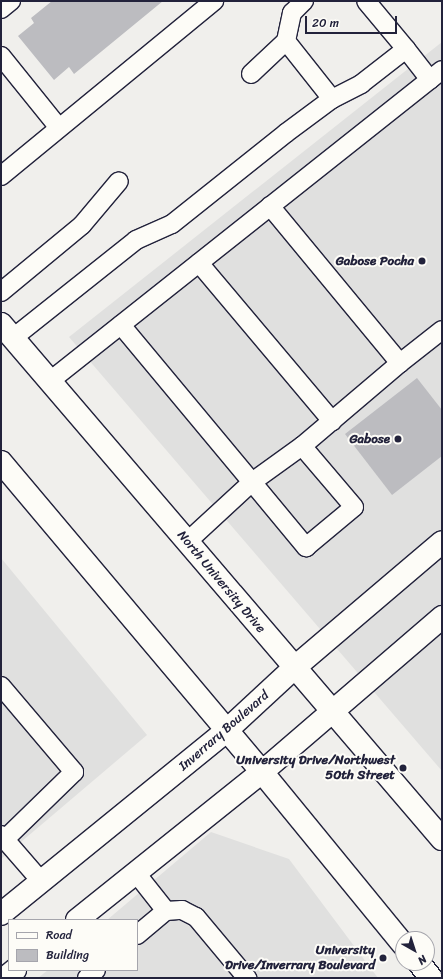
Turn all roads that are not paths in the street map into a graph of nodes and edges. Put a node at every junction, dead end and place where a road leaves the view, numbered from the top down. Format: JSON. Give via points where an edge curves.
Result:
{"nodes":[{"id":1,"x":11,"y":1,"type":"edge"},
{"id":2,"x":214,"y":1,"type":"edge"},
{"id":3,"x":304,"y":1,"type":"edge"},
{"id":4,"x":366,"y":1,"type":"edge"},
{"id":5,"x":1,"y":9,"type":"edge"},
{"id":6,"x":286,"y":41,"type":"junction"},
{"id":7,"x":406,"y":49,"type":"junction"},
{"id":8,"x":1,"y":56,"type":"edge"},
{"id":9,"x":252,"y":74,"type":"dead end"},
{"id":10,"x":436,"y":75,"type":"edge"},
{"id":11,"x":332,"y":99,"type":"junction"},
{"id":12,"x":60,"y":128,"type":"junction"},
{"id":13,"x":1,"y":176,"type":"edge"},
{"id":14,"x":119,"y":181,"type":"dead end"},
{"id":15,"x":270,"y":206,"type":"junction"},
{"id":16,"x":199,"y":263,"type":"junction"},
{"id":17,"x":1,"y":292,"type":"edge"},
{"id":18,"x":121,"y":325,"type":"junction"},
{"id":19,"x":442,"y":330,"type":"edge"},
{"id":20,"x":7,"y":331,"type":"edge"},
{"id":21,"x":400,"y":363,"type":"junction"},
{"id":22,"x":50,"y":381,"type":"junction"},
{"id":23,"x":332,"y":421,"type":"junction"},
{"id":24,"x":302,"y":446,"type":"junction"},
{"id":25,"x":1,"y":462,"type":"edge"},
{"id":26,"x":252,"y":482,"type":"junction"},
{"id":27,"x":187,"y":542,"type":"junction"},
{"id":28,"x":442,"y":542,"type":"edge"},
{"id":29,"x":442,"y":617,"type":"edge"},
{"id":30,"x":294,"y":668,"type":"junction"},
{"id":31,"x":1,"y":686,"type":"edge"},
{"id":32,"x":331,"y":711,"type":"junction"},
{"id":33,"x":226,"y":731,"type":"junction"},
{"id":34,"x":262,"y":772,"type":"junction"},
{"id":35,"x":3,"y":837,"type":"edge"},
{"id":36,"x":442,"y":839,"type":"edge"},
{"id":37,"x":136,"y":873,"type":"junction"},
{"id":38,"x":42,"y":881,"type":"junction"},
{"id":39,"x":166,"y":911,"type":"junction"},
{"id":40,"x":1,"y":914,"type":"edge"},
{"id":41,"x":78,"y":919,"type":"edge"},
{"id":42,"x":138,"y":934,"type":"edge"},
{"id":43,"x":395,"y":934,"type":"edge"},
{"id":44,"x":14,"y":971,"type":"edge"},
{"id":45,"x":95,"y":971,"type":"edge"},
{"id":46,"x":5,"y":978,"type":"edge"},
{"id":47,"x":87,"y":978,"type":"edge"},
{"id":48,"x":247,"y":978,"type":"edge"}],
"edges":[{"from":1,"to":5,"type":"lane"},
{"from":2,"to":12,"type":"lane"},
{"from":3,"to":6,"type":"lane","via":[[292,12]]},
{"from":4,"to":7,"type":"lane"},
{"from":6,"to":9,"type":"lane"},
{"from":6,"to":11,"type":"lane"},
{"from":7,"to":10,"type":"lane"},
{"from":7,"to":11,"type":"lane","via":[[361,84]]},
{"from":8,"to":12,"type":"lane"},
{"from":10,"to":15,"type":"lane"},
{"from":11,"to":20,"type":"lane","via":[[172,224],[136,240]]},
{"from":12,"to":13,"type":"lane"},
{"from":14,"to":17,"type":"lane","via":[[82,225]]},
{"from":15,"to":16,"type":"lane"},
{"from":15,"to":21,"type":"lane"},
{"from":16,"to":18,"type":"lane"},
{"from":16,"to":23,"type":"lane"},
{"from":18,"to":22,"type":"lane"},
{"from":18,"to":26,"type":"lane"},
{"from":19,"to":21,"type":"lane"},
{"from":20,"to":22,"type":"main road","name":"North University Drive"},
{"from":21,"to":23,"type":"lane"},
{"from":22,"to":27,"type":"main road","name":"North University Drive"},
{"from":23,"to":24,"type":"lane"},
{"from":24,"to":26,"type":"lane"},
{"from":24,"to":26,"type":"lane","via":[[354,507],[306,547]]},
{"from":25,"to":33,"type":"main road"},
{"from":26,"to":27,"type":"lane"},
{"from":27,"to":30,"type":"main road","name":"North University Drive"},
{"from":28,"to":30,"type":"main road","name":"Inverrary Boulevard"},
{"from":29,"to":32,"type":"main road"},
{"from":30,"to":32,"type":"main road","name":"North University Drive"},
{"from":30,"to":33,"type":"main road","name":"Inverrary Boulevard"},
{"from":31,"to":35,"type":"lane","via":[[74,772]]},
{"from":32,"to":34,"type":"main road"},
{"from":32,"to":36,"type":"main road","name":"North University Drive"},
{"from":33,"to":34,"type":"main road"},
{"from":33,"to":38,"type":"main road","name":"Inverrary Boulevard"},
{"from":34,"to":37,"type":"main road"},
{"from":34,"to":43,"type":"main road"},
{"from":35,"to":38,"type":"lane"},
{"from":37,"to":39,"type":"lane"},
{"from":37,"to":41,"type":"main road"},
{"from":38,"to":40,"type":"main road","name":"Inverrary Boulevard"},
{"from":39,"to":42,"type":"lane"},
{"from":39,"to":48,"type":"lane","via":[[182,910],[196,917]]},
{"from":44,"to":46,"type":"main road"},
{"from":45,"to":47,"type":"lane"}]}
